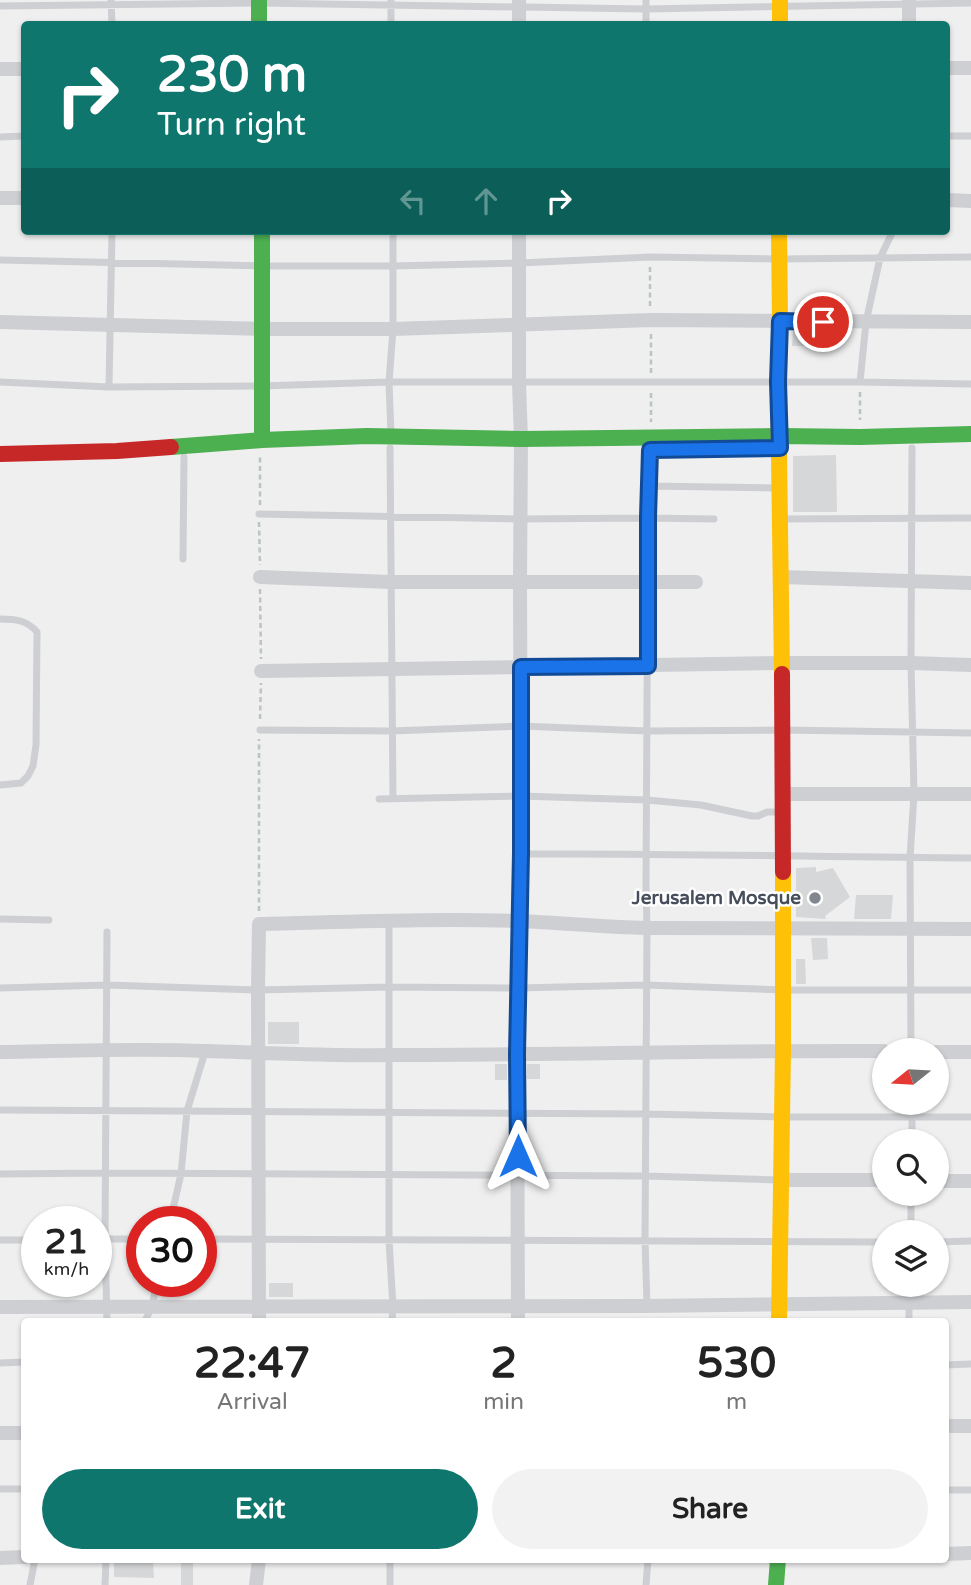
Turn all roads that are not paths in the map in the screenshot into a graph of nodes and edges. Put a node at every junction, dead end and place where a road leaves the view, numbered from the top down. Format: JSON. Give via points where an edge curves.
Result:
{"nodes":[{"id":1,"x":259,"y":2,"type":"edge"},
{"id":2,"x":391,"y":2,"type":"edge"},
{"id":3,"x":909,"y":2,"type":"edge"},
{"id":4,"x":111,"y":3,"type":"edge"},
{"id":5,"x":780,"y":3,"type":"edge"},
{"id":6,"x":971,"y":3,"type":"edge"},
{"id":7,"x":519,"y":4,"type":"edge"},
{"id":8,"x":646,"y":4,"type":"edge"},
{"id":9,"x":0,"y":6,"type":"edge"},
{"id":10,"x":112,"y":21,"type":"edge"},
{"id":11,"x":259,"y":21,"type":"edge"},
{"id":12,"x":391,"y":21,"type":"edge"},
{"id":13,"x":780,"y":21,"type":"edge"},
{"id":14,"x":909,"y":21,"type":"edge"},
{"id":15,"x":950,"y":68,"type":"edge"},
{"id":16,"x":971,"y":68,"type":"edge"},
{"id":17,"x":0,"y":69,"type":"edge"},
{"id":18,"x":21,"y":69,"type":"edge"},
{"id":19,"x":21,"y":136,"type":"edge"},
{"id":20,"x":950,"y":136,"type":"edge"},
{"id":21,"x":971,"y":136,"type":"edge"},
{"id":22,"x":0,"y":137,"type":"edge"},
{"id":23,"x":0,"y":198,"type":"edge"},
{"id":24,"x":21,"y":198,"type":"edge"},
{"id":25,"x":950,"y":200,"type":"edge"},
{"id":26,"x":971,"y":201,"type":"edge"},
{"id":27,"x":112,"y":235,"type":"edge"},
{"id":28,"x":262,"y":235,"type":"edge"},
{"id":29,"x":393,"y":235,"type":"edge"},
{"id":30,"x":519,"y":235,"type":"edge"},
{"id":31,"x":779,"y":235,"type":"edge"},
{"id":32,"x":891,"y":235,"type":"edge"},
{"id":33,"x":971,"y":257,"type":"edge"},
{"id":34,"x":880,"y":258,"type":"junction"},
{"id":35,"x":780,"y":259,"type":"junction"},
{"id":36,"x":0,"y":260,"type":"edge"},
{"id":37,"x":519,"y":263,"type":"junction"},
{"id":38,"x":112,"y":264,"type":"junction"},
{"id":39,"x":261,"y":266,"type":"junction"},
{"id":40,"x":393,"y":266,"type":"junction"},
{"id":41,"x":780,"y":321,"type":"junction"},
{"id":42,"x":0,"y":322,"type":"edge"},
{"id":43,"x":866,"y":322,"type":"junction"},
{"id":44,"x":971,"y":322,"type":"edge"},
{"id":45,"x":519,"y":325,"type":"junction"},
{"id":46,"x":111,"y":326,"type":"junction"},
{"id":47,"x":261,"y":329,"type":"junction"},
{"id":48,"x":393,"y":329,"type":"junction"},
{"id":49,"x":0,"y":382,"type":"edge"},
{"id":50,"x":389,"y":382,"type":"junction"},
{"id":51,"x":778,"y":382,"type":"junction"},
{"id":52,"x":860,"y":382,"type":"junction"},
{"id":53,"x":519,"y":383,"type":"junction"},
{"id":54,"x":971,"y":384,"type":"edge"},
{"id":55,"x":261,"y":386,"type":"junction"},
{"id":56,"x":109,"y":387,"type":"junction"},
{"id":57,"x":971,"y":434,"type":"edge"},
{"id":58,"x":390,"y":442,"type":"junction"},
{"id":59,"x":780,"y":442,"type":"junction"},
{"id":60,"x":521,"y":444,"type":"junction"},
{"id":61,"x":261,"y":446,"type":"junction"},
{"id":62,"x":912,"y":448,"type":"junction"},
{"id":63,"x":971,"y":448,"type":"edge"},
{"id":64,"x":650,"y":450,"type":"junction"},
{"id":65,"x":0,"y":454,"type":"edge"},
{"id":66,"x":184,"y":457,"type":"junction"},
{"id":67,"x":0,"y":466,"type":"edge"},
{"id":68,"x":649,"y":486,"type":"junction"},
{"id":69,"x":779,"y":488,"type":"junction"},
{"id":70,"x":260,"y":514,"type":"road end"},
{"id":71,"x":390,"y":517,"type":"junction"},
{"id":72,"x":648,"y":517,"type":"junction"},
{"id":73,"x":911,"y":517,"type":"junction"},
{"id":74,"x":971,"y":517,"type":"edge"},
{"id":75,"x":520,"y":519,"type":"junction"},
{"id":76,"x":714,"y":519,"type":"dead end"},
{"id":77,"x":780,"y":519,"type":"junction"},
{"id":78,"x":183,"y":559,"type":"dead end"},
{"id":79,"x":781,"y":577,"type":"junction"},
{"id":80,"x":260,"y":578,"type":"road end"},
{"id":81,"x":391,"y":582,"type":"junction"},
{"id":82,"x":520,"y":582,"type":"junction"},
{"id":83,"x":648,"y":582,"type":"junction"},
{"id":84,"x":696,"y":582,"type":"dead end"},
{"id":85,"x":911,"y":582,"type":"junction"},
{"id":86,"x":971,"y":583,"type":"edge"},
{"id":87,"x":0,"y":619,"type":"edge"},
{"id":88,"x":781,"y":663,"type":"junction"},
{"id":89,"x":911,"y":663,"type":"junction"},
{"id":90,"x":971,"y":665,"type":"edge"},
{"id":91,"x":648,"y":666,"type":"junction"},
{"id":92,"x":521,"y":667,"type":"junction"},
{"id":93,"x":391,"y":668,"type":"junction"},
{"id":94,"x":261,"y":671,"type":"road end"},
{"id":95,"x":520,"y":726,"type":"junction"},
{"id":96,"x":260,"y":730,"type":"road end"},
{"id":97,"x":783,"y":730,"type":"junction"},
{"id":98,"x":392,"y":731,"type":"junction"},
{"id":99,"x":647,"y":731,"type":"junction"},
{"id":100,"x":912,"y":731,"type":"junction"},
{"id":101,"x":971,"y":733,"type":"edge"},
{"id":102,"x":0,"y":785,"type":"edge"},
{"id":103,"x":783,"y":794,"type":"junction"},
{"id":104,"x":914,"y":794,"type":"junction"},
{"id":105,"x":971,"y":794,"type":"edge"},
{"id":106,"x":520,"y":796,"type":"junction"},
{"id":107,"x":393,"y":798,"type":"junction"},
{"id":108,"x":379,"y":799,"type":"dead end"},
{"id":109,"x":647,"y":800,"type":"junction"},
{"id":110,"x":783,"y":812,"type":"junction"},
{"id":111,"x":521,"y":853,"type":"junction"},
{"id":112,"x":647,"y":853,"type":"junction"},
{"id":113,"x":783,"y":857,"type":"junction"},
{"id":114,"x":910,"y":858,"type":"junction"},
{"id":115,"x":971,"y":858,"type":"edge"},
{"id":116,"x":0,"y":919,"type":"edge"},
{"id":117,"x":49,"y":919,"type":"dead end"},
{"id":118,"x":389,"y":921,"type":"junction"},
{"id":119,"x":520,"y":921,"type":"junction"},
{"id":120,"x":783,"y":927,"type":"junction"},
{"id":121,"x":648,"y":928,"type":"junction"},
{"id":122,"x":910,"y":928,"type":"junction"},
{"id":123,"x":971,"y":929,"type":"edge"},
{"id":124,"x":107,"y":932,"type":"dead end"},
{"id":125,"x":107,"y":985,"type":"junction"},
{"id":126,"x":646,"y":985,"type":"junction"},
{"id":127,"x":389,"y":987,"type":"junction"},
{"id":128,"x":0,"y":988,"type":"edge"},
{"id":129,"x":518,"y":988,"type":"junction"},
{"id":130,"x":258,"y":990,"type":"junction"},
{"id":131,"x":783,"y":990,"type":"junction"},
{"id":132,"x":911,"y":990,"type":"junction"},
{"id":133,"x":971,"y":990,"type":"edge"},
{"id":134,"x":911,"y":1038,"type":"edge"},
{"id":135,"x":106,"y":1050,"type":"junction"},
{"id":136,"x":206,"y":1051,"type":"junction"},
{"id":137,"x":783,"y":1051,"type":"junction"},
{"id":138,"x":872,"y":1051,"type":"edge"},
{"id":139,"x":0,"y":1052,"type":"edge"},
{"id":140,"x":646,"y":1052,"type":"junction"},
{"id":141,"x":949,"y":1052,"type":"edge"},
{"id":142,"x":971,"y":1052,"type":"edge"},
{"id":143,"x":258,"y":1054,"type":"junction"},
{"id":144,"x":517,"y":1054,"type":"junction"},
{"id":145,"x":390,"y":1055,"type":"junction"},
{"id":146,"x":0,"y":1110,"type":"edge"},
{"id":147,"x":106,"y":1110,"type":"junction"},
{"id":148,"x":187,"y":1111,"type":"junction"},
{"id":149,"x":259,"y":1111,"type":"junction"},
{"id":150,"x":389,"y":1112,"type":"junction"},
{"id":151,"x":517,"y":1114,"type":"junction"},
{"id":152,"x":646,"y":1114,"type":"junction"},
{"id":153,"x":781,"y":1117,"type":"junction"},
{"id":154,"x":913,"y":1117,"type":"junction"},
{"id":155,"x":971,"y":1117,"type":"edge"},
{"id":156,"x":912,"y":1129,"type":"edge"},
{"id":157,"x":106,"y":1173,"type":"junction"},
{"id":158,"x":0,"y":1174,"type":"edge"},
{"id":159,"x":181,"y":1174,"type":"junction"},
{"id":160,"x":259,"y":1174,"type":"junction"},
{"id":161,"x":389,"y":1175,"type":"junction"},
{"id":162,"x":646,"y":1176,"type":"junction"},
{"id":163,"x":518,"y":1177,"type":"junction"},
{"id":164,"x":781,"y":1180,"type":"junction"},
{"id":165,"x":872,"y":1180,"type":"edge"},
{"id":166,"x":949,"y":1181,"type":"edge"},
{"id":167,"x":971,"y":1181,"type":"edge"},
{"id":168,"x":106,"y":1206,"type":"edge"},
{"id":169,"x":174,"y":1206,"type":"edge"},
{"id":170,"x":217,"y":1239,"type":"edge"},
{"id":171,"x":258,"y":1239,"type":"junction"},
{"id":172,"x":0,"y":1240,"type":"edge"},
{"id":173,"x":21,"y":1240,"type":"edge"},
{"id":174,"x":389,"y":1240,"type":"junction"},
{"id":175,"x":518,"y":1241,"type":"junction"},
{"id":176,"x":645,"y":1241,"type":"junction"},
{"id":177,"x":971,"y":1241,"type":"edge"},
{"id":178,"x":780,"y":1242,"type":"junction"},
{"id":179,"x":872,"y":1242,"type":"edge"},
{"id":180,"x":949,"y":1242,"type":"edge"},
{"id":181,"x":108,"y":1297,"type":"edge"},
{"id":182,"x":154,"y":1297,"type":"edge"},
{"id":183,"x":908,"y":1297,"type":"edge"},
{"id":184,"x":908,"y":1302,"type":"junction"},
{"id":185,"x":971,"y":1302,"type":"edge"},
{"id":186,"x":780,"y":1303,"type":"junction"},
{"id":187,"x":108,"y":1306,"type":"junction"},
{"id":188,"x":152,"y":1306,"type":"junction"},
{"id":189,"x":647,"y":1306,"type":"junction"},
{"id":190,"x":0,"y":1307,"type":"edge"},
{"id":191,"x":392,"y":1314,"type":"edge"},
{"id":192,"x":518,"y":1314,"type":"edge"},
{"id":193,"x":260,"y":1315,"type":"edge"},
{"id":194,"x":107,"y":1318,"type":"edge"},
{"id":195,"x":146,"y":1318,"type":"edge"},
{"id":196,"x":779,"y":1318,"type":"edge"},
{"id":197,"x":909,"y":1318,"type":"edge"},
{"id":198,"x":21,"y":1362,"type":"edge"},
{"id":199,"x":0,"y":1363,"type":"edge"},
{"id":200,"x":949,"y":1364,"type":"edge"},
{"id":201,"x":971,"y":1364,"type":"edge"},
{"id":202,"x":949,"y":1426,"type":"edge"},
{"id":203,"x":971,"y":1426,"type":"edge"},
{"id":204,"x":0,"y":1433,"type":"edge"},
{"id":205,"x":21,"y":1433,"type":"edge"},
{"id":206,"x":0,"y":1489,"type":"edge"},
{"id":207,"x":21,"y":1489,"type":"edge"},
{"id":208,"x":949,"y":1490,"type":"edge"},
{"id":209,"x":971,"y":1490,"type":"edge"},
{"id":210,"x":971,"y":1553,"type":"edge"},
{"id":211,"x":949,"y":1554,"type":"edge"},
{"id":212,"x":21,"y":1557,"type":"edge"},
{"id":213,"x":0,"y":1558,"type":"edge"},
{"id":214,"x":34,"y":1563,"type":"edge"},
{"id":215,"x":106,"y":1563,"type":"edge"},
{"id":216,"x":259,"y":1563,"type":"edge"},
{"id":217,"x":390,"y":1563,"type":"edge"},
{"id":218,"x":648,"y":1563,"type":"edge"},
{"id":219,"x":778,"y":1563,"type":"edge"},
{"id":220,"x":30,"y":1585,"type":"edge"},
{"id":221,"x":105,"y":1585,"type":"edge"},
{"id":222,"x":256,"y":1585,"type":"edge"},
{"id":223,"x":390,"y":1585,"type":"edge"},
{"id":224,"x":646,"y":1585,"type":"edge"},
{"id":225,"x":776,"y":1585,"type":"edge"}],
"edges":[{"from":1,"to":2,"type":"lane"},
{"from":1,"to":4,"type":"lane"},
{"from":1,"to":11,"type":"street"},
{"from":2,"to":7,"type":"lane"},
{"from":2,"to":12,"type":"lane"},
{"from":3,"to":5,"type":"lane"},
{"from":3,"to":6,"type":"lane"},
{"from":3,"to":14,"type":"street"},
{"from":4,"to":9,"type":"lane"},
{"from":4,"to":10,"type":"lane"},
{"from":5,"to":8,"type":"lane"},
{"from":5,"to":13,"type":"street"},
{"from":7,"to":8,"type":"lane"},
{"from":15,"to":16,"type":"street"},
{"from":17,"to":18,"type":"street"},
{"from":19,"to":22,"type":"lane"},
{"from":20,"to":21,"type":"lane"},
{"from":23,"to":24,"type":"street"},
{"from":25,"to":26,"type":"street"},
{"from":27,"to":38,"type":"lane"},
{"from":28,"to":39,"type":"street"},
{"from":29,"to":40,"type":"lane"},
{"from":30,"to":37,"type":"street"},
{"from":31,"to":35,"type":"street"},
{"from":32,"to":34,"type":"lane"},
{"from":33,"to":34,"type":"lane"},
{"from":34,"to":35,"type":"lane"},
{"from":34,"to":43,"type":"lane"},
{"from":35,"to":37,"type":"lane","via":[[650,257]]},
{"from":35,"to":41,"type":"street"},
{"from":36,"to":38,"type":"lane"},
{"from":37,"to":40,"type":"lane"},
{"from":37,"to":45,"type":"street"},
{"from":38,"to":39,"type":"lane"},
{"from":38,"to":46,"type":"lane"},
{"from":39,"to":40,"type":"lane"},
{"from":39,"to":47,"type":"street"},
{"from":40,"to":48,"type":"lane"},
{"from":41,"to":43,"type":"street"},
{"from":41,"to":45,"type":"street"},
{"from":41,"to":51,"type":"street"},
{"from":42,"to":46,"type":"street"},
{"from":43,"to":44,"type":"street"},
{"from":43,"to":52,"type":"lane"},
{"from":45,"to":48,"type":"street"},
{"from":45,"to":53,"type":"street"},
{"from":46,"to":47,"type":"street"},
{"from":46,"to":56,"type":"lane"},
{"from":47,"to":48,"type":"street"},
{"from":47,"to":55,"type":"street"},
{"from":48,"to":50,"type":"lane"},
{"from":49,"to":56,"type":"lane"},
{"from":50,"to":53,"type":"lane"},
{"from":50,"to":55,"type":"lane"},
{"from":50,"to":58,"type":"lane"},
{"from":51,"to":52,"type":"lane"},
{"from":51,"to":53,"type":"lane"},
{"from":51,"to":59,"type":"street"},
{"from":52,"to":54,"type":"lane"},
{"from":53,"to":60,"type":"street"},
{"from":55,"to":56,"type":"lane"},
{"from":55,"to":61,"type":"street"},
{"from":57,"to":59,"type":"street"},
{"from":58,"to":60,"type":"street"},
{"from":58,"to":61,"type":"street"},
{"from":58,"to":71,"type":"lane"},
{"from":59,"to":60,"type":"street"},
{"from":59,"to":62,"type":"street"},
{"from":59,"to":64,"type":"street"},
{"from":59,"to":69,"type":"street"},
{"from":60,"to":64,"type":"street"},
{"from":60,"to":75,"type":"street"},
{"from":61,"to":65,"type":"street"},
{"from":61,"to":66,"type":"street"},
{"from":62,"to":63,"type":"street"},
{"from":62,"to":73,"type":"lane"},
{"from":64,"to":68,"type":"lane"},
{"from":66,"to":67,"type":"street"},
{"from":66,"to":78,"type":"lane"},
{"from":68,"to":69,"type":"lane"},
{"from":68,"to":72,"type":"lane"},
{"from":69,"to":77,"type":"street"},
{"from":70,"to":71,"type":"lane"},
{"from":71,"to":75,"type":"lane"},
{"from":71,"to":81,"type":"lane"},
{"from":72,"to":75,"type":"lane"},
{"from":72,"to":76,"type":"lane"},
{"from":72,"to":83,"type":"lane"},
{"from":73,"to":74,"type":"lane"},
{"from":73,"to":77,"type":"lane"},
{"from":73,"to":85,"type":"lane"},
{"from":75,"to":82,"type":"street"},
{"from":77,"to":79,"type":"street"},
{"from":79,"to":85,"type":"street"},
{"from":79,"to":88,"type":"street"},
{"from":80,"to":81,"type":"street"},
{"from":81,"to":82,"type":"street"},
{"from":81,"to":93,"type":"lane"},
{"from":82,"to":83,"type":"street"},
{"from":82,"to":92,"type":"street"},
{"from":83,"to":84,"type":"street"},
{"from":83,"to":91,"type":"lane"},
{"from":85,"to":86,"type":"street"},
{"from":85,"to":89,"type":"lane"},
{"from":87,"to":102,"type":"lane","via":[[32,626],[37,643],[33,766],[21,783]]},
{"from":88,"to":89,"type":"street"},
{"from":88,"to":91,"type":"street"},
{"from":88,"to":97,"type":"street"},
{"from":89,"to":90,"type":"street"},
{"from":89,"to":100,"type":"lane"},
{"from":91,"to":92,"type":"street"},
{"from":91,"to":99,"type":"lane"},
{"from":92,"to":93,"type":"street"},
{"from":92,"to":95,"type":"street"},
{"from":93,"to":94,"type":"street"},
{"from":93,"to":98,"type":"lane"},
{"from":95,"to":98,"type":"lane"},
{"from":95,"to":99,"type":"lane"},
{"from":95,"to":106,"type":"street"},
{"from":96,"to":98,"type":"lane"},
{"from":97,"to":99,"type":"lane"},
{"from":97,"to":100,"type":"lane"},
{"from":97,"to":103,"type":"street"},
{"from":98,"to":107,"type":"lane"},
{"from":99,"to":109,"type":"lane"},
{"from":100,"to":101,"type":"lane"},
{"from":100,"to":104,"type":"lane"},
{"from":103,"to":104,"type":"street"},
{"from":103,"to":110,"type":"street"},
{"from":104,"to":105,"type":"street"},
{"from":104,"to":114,"type":"lane"},
{"from":106,"to":107,"type":"lane"},
{"from":106,"to":109,"type":"lane"},
{"from":106,"to":111,"type":"street"},
{"from":107,"to":108,"type":"lane"},
{"from":109,"to":110,"type":"lane","via":[[752,816]]},
{"from":109,"to":112,"type":"lane"},
{"from":110,"to":113,"type":"street"},
{"from":111,"to":112,"type":"lane"},
{"from":111,"to":119,"type":"street"},
{"from":112,"to":113,"type":"lane"},
{"from":112,"to":121,"type":"lane"},
{"from":113,"to":114,"type":"lane"},
{"from":113,"to":120,"type":"street"},
{"from":114,"to":115,"type":"lane"},
{"from":114,"to":122,"type":"lane"},
{"from":116,"to":117,"type":"lane"},
{"from":118,"to":119,"type":"street"},
{"from":118,"to":127,"type":"lane"},
{"from":118,"to":130,"type":"street","via":[[259,924]]},
{"from":119,"to":121,"type":"street"},
{"from":119,"to":129,"type":"street"},
{"from":120,"to":121,"type":"street"},
{"from":120,"to":122,"type":"street"},
{"from":120,"to":131,"type":"street"},
{"from":121,"to":126,"type":"lane"},
{"from":122,"to":123,"type":"street"},
{"from":122,"to":132,"type":"lane"},
{"from":124,"to":125,"type":"lane"},
{"from":125,"to":128,"type":"lane"},
{"from":125,"to":130,"type":"lane"},
{"from":125,"to":135,"type":"lane"},
{"from":126,"to":129,"type":"lane"},
{"from":126,"to":131,"type":"lane"},
{"from":126,"to":140,"type":"lane"},
{"from":127,"to":129,"type":"lane"},
{"from":127,"to":130,"type":"lane"},
{"from":127,"to":145,"type":"lane"},
{"from":129,"to":144,"type":"street"},
{"from":130,"to":143,"type":"street"},
{"from":131,"to":132,"type":"lane"},
{"from":131,"to":137,"type":"street"},
{"from":132,"to":133,"type":"lane"},
{"from":132,"to":134,"type":"lane"},
{"from":135,"to":136,"type":"street"},
{"from":135,"to":139,"type":"street"},
{"from":135,"to":147,"type":"lane"},
{"from":136,"to":143,"type":"street"},
{"from":136,"to":148,"type":"lane"},
{"from":137,"to":138,"type":"street"},
{"from":137,"to":140,"type":"street"},
{"from":137,"to":153,"type":"street"},
{"from":140,"to":144,"type":"street"},
{"from":140,"to":152,"type":"lane"},
{"from":141,"to":142,"type":"street"},
{"from":143,"to":145,"type":"street"},
{"from":143,"to":149,"type":"street"},
{"from":144,"to":145,"type":"street"},
{"from":144,"to":151,"type":"street"},
{"from":145,"to":150,"type":"lane"},
{"from":146,"to":147,"type":"lane"},
{"from":147,"to":148,"type":"lane"},
{"from":147,"to":157,"type":"lane"},
{"from":148,"to":149,"type":"lane"},
{"from":148,"to":159,"type":"lane"},
{"from":149,"to":150,"type":"lane"},
{"from":149,"to":160,"type":"street"},
{"from":150,"to":151,"type":"lane"},
{"from":150,"to":161,"type":"lane"},
{"from":151,"to":152,"type":"lane"},
{"from":151,"to":163,"type":"street"},
{"from":152,"to":153,"type":"lane"},
{"from":152,"to":162,"type":"lane"},
{"from":153,"to":154,"type":"lane"},
{"from":153,"to":164,"type":"street"},
{"from":154,"to":155,"type":"lane"},
{"from":154,"to":156,"type":"lane"},
{"from":157,"to":158,"type":"lane"},
{"from":157,"to":159,"type":"lane"},
{"from":157,"to":168,"type":"lane"},
{"from":159,"to":160,"type":"lane"},
{"from":159,"to":169,"type":"lane"},
{"from":160,"to":161,"type":"lane"},
{"from":160,"to":171,"type":"street"},
{"from":161,"to":163,"type":"lane"},
{"from":161,"to":174,"type":"lane"},
{"from":162,"to":163,"type":"lane"},
{"from":162,"to":164,"type":"lane"},
{"from":162,"to":176,"type":"lane"},
{"from":163,"to":175,"type":"street"},
{"from":164,"to":165,"type":"street"},
{"from":164,"to":178,"type":"street"},
{"from":166,"to":167,"type":"street"},
{"from":170,"to":171,"type":"lane"},
{"from":171,"to":174,"type":"lane"},
{"from":171,"to":193,"type":"street"},
{"from":172,"to":173,"type":"lane"},
{"from":174,"to":175,"type":"lane"},
{"from":174,"to":191,"type":"lane"},
{"from":175,"to":176,"type":"lane"},
{"from":175,"to":192,"type":"street"},
{"from":176,"to":178,"type":"lane"},
{"from":176,"to":189,"type":"lane"},
{"from":177,"to":180,"type":"lane"},
{"from":178,"to":179,"type":"lane"},
{"from":178,"to":186,"type":"street"},
{"from":181,"to":187,"type":"lane"},
{"from":182,"to":188,"type":"lane"},
{"from":183,"to":184,"type":"lane"},
{"from":184,"to":185,"type":"street"},
{"from":184,"to":186,"type":"street"},
{"from":184,"to":197,"type":"lane"},
{"from":186,"to":189,"type":"street"},
{"from":186,"to":196,"type":"street"},
{"from":187,"to":188,"type":"street"},
{"from":187,"to":190,"type":"street"},
{"from":187,"to":194,"type":"lane"},
{"from":188,"to":193,"type":"street"},
{"from":188,"to":195,"type":"lane"},
{"from":189,"to":192,"type":"street"},
{"from":191,"to":192,"type":"street"},
{"from":191,"to":193,"type":"street"},
{"from":198,"to":199,"type":"lane"},
{"from":200,"to":201,"type":"lane"},
{"from":202,"to":203,"type":"street"},
{"from":204,"to":205,"type":"street"},
{"from":206,"to":207,"type":"lane"},
{"from":208,"to":209,"type":"lane"},
{"from":210,"to":211,"type":"street"},
{"from":212,"to":213,"type":"street"},
{"from":214,"to":220,"type":"lane"},
{"from":215,"to":221,"type":"lane"},
{"from":216,"to":222,"type":"street"},
{"from":217,"to":223,"type":"lane"},
{"from":218,"to":224,"type":"lane"},
{"from":219,"to":225,"type":"street"}]}
